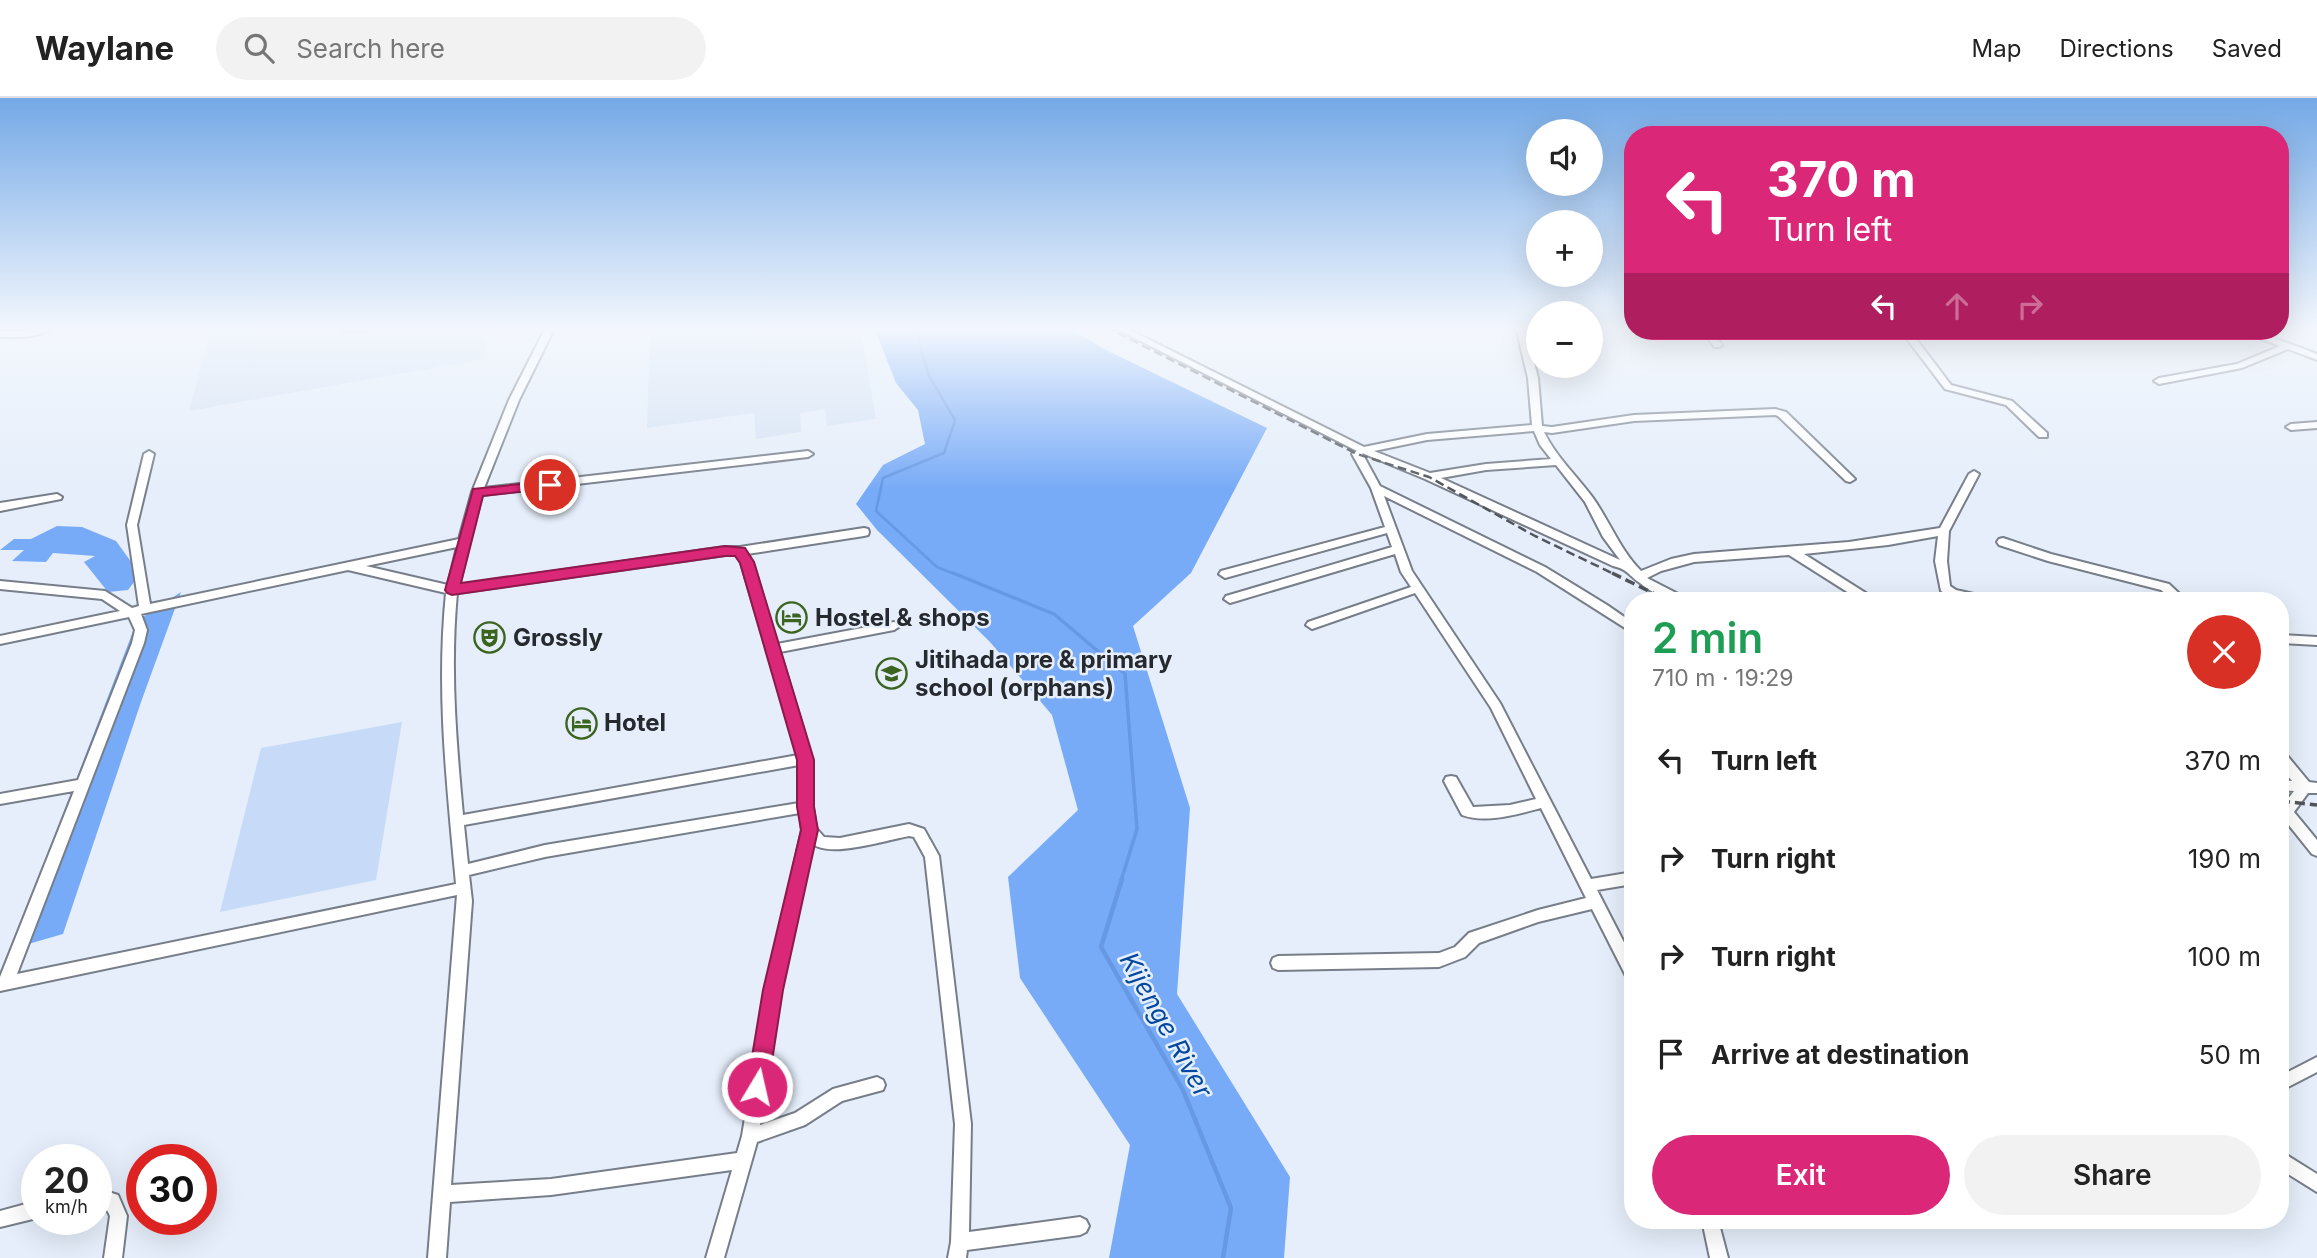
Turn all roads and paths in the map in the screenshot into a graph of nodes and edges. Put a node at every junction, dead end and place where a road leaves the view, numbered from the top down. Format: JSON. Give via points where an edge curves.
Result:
{"nodes":[{"id":1,"x":524,"y":381,"type":"edge"},
{"id":2,"x":1223,"y":381,"type":"edge"},
{"id":3,"x":1533,"y":381,"type":"edge"},
{"id":4,"x":1943,"y":381,"type":"edge"},
{"id":5,"x":2317,"y":425,"type":"edge"},
{"id":6,"x":2291,"y":427,"type":"dead end"},
{"id":7,"x":1537,"y":428,"type":"junction"},
{"id":8,"x":2043,"y":435,"type":"dead end"},
{"id":9,"x":1360,"y":452,"type":"junction"},
{"id":10,"x":149,"y":454,"type":"dead end"},
{"id":11,"x":808,"y":454,"type":"dead end"},
{"id":12,"x":1557,"y":462,"type":"junction"},
{"id":13,"x":1974,"y":474,"type":"dead end"},
{"id":14,"x":1429,"y":477,"type":"junction"},
{"id":15,"x":1850,"y":480,"type":"dead end"},
{"id":16,"x":1376,"y":488,"type":"junction"},
{"id":17,"x":477,"y":492,"type":"junction"},
{"id":18,"x":57,"y":497,"type":"dead end"},
{"id":19,"x":0,"y":507,"type":"edge"},
{"id":20,"x":1390,"y":529,"type":"junction"},
{"id":21,"x":1944,"y":531,"type":"junction"},
{"id":22,"x":864,"y":532,"type":"dead end"},
{"id":23,"x":463,"y":542,"type":"junction"},
{"id":24,"x":2003,"y":542,"type":"dead end"},
{"id":25,"x":1398,"y":549,"type":"junction"},
{"id":26,"x":740,"y":551,"type":"junction"},
{"id":27,"x":1791,"y":551,"type":"junction"},
{"id":28,"x":1630,"y":565,"type":"junction"},
{"id":29,"x":347,"y":566,"type":"junction"},
{"id":30,"x":1225,"y":574,"type":"dead end"},
{"id":31,"x":1639,"y":577,"type":"junction"},
{"id":32,"x":0,"y":585,"type":"edge"},
{"id":33,"x":1416,"y":589,"type":"junction"},
{"id":34,"x":452,"y":590,"type":"junction"},
{"id":35,"x":1666,"y":592,"type":"edge"},
{"id":36,"x":1855,"y":592,"type":"edge"},
{"id":37,"x":1951,"y":592,"type":"edge"},
{"id":38,"x":2170,"y":592,"type":"edge"},
{"id":39,"x":1230,"y":599,"type":"dead end"},
{"id":40,"x":145,"y":608,"type":"junction"},
{"id":41,"x":127,"y":612,"type":"junction"},
{"id":42,"x":1624,"y":622,"type":"edge"},
{"id":43,"x":1312,"y":625,"type":"dead end"},
{"id":44,"x":894,"y":626,"type":"dead end"},
{"id":45,"x":2289,"y":639,"type":"edge"},
{"id":46,"x":0,"y":640,"type":"edge"},
{"id":47,"x":2317,"y":641,"type":"edge"},
{"id":48,"x":773,"y":649,"type":"junction"},
{"id":49,"x":806,"y":760,"type":"junction"},
{"id":50,"x":2289,"y":766,"type":"edge"},
{"id":51,"x":1451,"y":781,"type":"dead end"},
{"id":52,"x":84,"y":784,"type":"junction"},
{"id":53,"x":2289,"y":786,"type":"edge"},
{"id":54,"x":2311,"y":788,"type":"edge"},
{"id":55,"x":0,"y":799,"type":"edge"},
{"id":56,"x":1545,"y":802,"type":"junction"},
{"id":57,"x":2289,"y":805,"type":"edge"},
{"id":58,"x":806,"y":807,"type":"junction"},
{"id":59,"x":458,"y":821,"type":"junction"},
{"id":60,"x":2289,"y":822,"type":"edge"},
{"id":61,"x":809,"y":830,"type":"junction"},
{"id":62,"x":2317,"y":850,"type":"edge"},
{"id":63,"x":462,"y":871,"type":"junction"},
{"id":64,"x":1624,"y":880,"type":"edge"},
{"id":65,"x":1586,"y":886,"type":"junction"},
{"id":66,"x":464,"y":888,"type":"junction"},
{"id":67,"x":1594,"y":902,"type":"junction"},
{"id":68,"x":1624,"y":958,"type":"edge"},
{"id":69,"x":1278,"y":963,"type":"dead end"},
{"id":70,"x":3,"y":984,"type":"edge"},
{"id":71,"x":2317,"y":1064,"type":"edge"},
{"id":72,"x":2289,"y":1079,"type":"edge"},
{"id":73,"x":877,"y":1085,"type":"dead end"},
{"id":74,"x":750,"y":1136,"type":"junction"},
{"id":75,"x":744,"y":1160,"type":"junction"},
{"id":76,"x":2289,"y":1165,"type":"edge"},
{"id":77,"x":2317,"y":1184,"type":"edge"},
{"id":78,"x":440,"y":1194,"type":"junction"},
{"id":79,"x":112,"y":1201,"type":"edge"},
{"id":80,"x":21,"y":1213,"type":"edge"},
{"id":81,"x":0,"y":1219,"type":"edge"},
{"id":82,"x":1080,"y":1226,"type":"dead end"},
{"id":83,"x":1712,"y":1229,"type":"edge"},
{"id":84,"x":959,"y":1250,"type":"edge"},
{"id":85,"x":113,"y":1258,"type":"edge"},
{"id":86,"x":437,"y":1258,"type":"edge"},
{"id":87,"x":715,"y":1258,"type":"edge"},
{"id":88,"x":1719,"y":1258,"type":"edge"}],
"edges":[{"from":1,"to":17,"type":"street"},
{"from":2,"to":9,"type":"street"},
{"from":3,"to":7,"type":"street"},
{"from":4,"to":8,"type":"street","via":[[1948,387],[2009,403]]},
{"from":5,"to":6,"type":"street"},
{"from":7,"to":9,"type":"street","via":[[1427,437]]},
{"from":7,"to":12,"type":"street"},
{"from":7,"to":15,"type":"street","via":[[1775,412]]},
{"from":9,"to":14,"type":"street"},
{"from":9,"to":16,"type":"street"},
{"from":10,"to":40,"type":"street","via":[[132,525]]},
{"from":11,"to":17,"type":"street"},
{"from":12,"to":14,"type":"street"},
{"from":12,"to":28,"type":"street","via":[[1590,501]]},
{"from":13,"to":21,"type":"street"},
{"from":14,"to":28,"type":"street"},
{"from":16,"to":20,"type":"street"},
{"from":16,"to":42,"type":"street","via":[[1544,569]]},
{"from":17,"to":23,"type":"street"},
{"from":18,"to":19,"type":"street"},
{"from":20,"to":25,"type":"street"},
{"from":20,"to":30,"type":"street"},
{"from":21,"to":27,"type":"street"},
{"from":21,"to":37,"type":"street","via":[[1943,584]]},
{"from":22,"to":26,"type":"street"},
{"from":23,"to":29,"type":"street"},
{"from":23,"to":34,"type":"street"},
{"from":24,"to":38,"type":"street"},
{"from":25,"to":33,"type":"street"},
{"from":25,"to":39,"type":"street"},
{"from":26,"to":34,"type":"street"},
{"from":26,"to":48,"type":"street"},
{"from":27,"to":31,"type":"street","via":[[1686,558]]},
{"from":27,"to":36,"type":"street"},
{"from":28,"to":31,"type":"street"},
{"from":29,"to":34,"type":"street"},
{"from":29,"to":40,"type":"street"},
{"from":31,"to":35,"type":"street"},
{"from":32,"to":41,"type":"street","via":[[105,595]]},
{"from":33,"to":43,"type":"street"},
{"from":33,"to":56,"type":"street","via":[[1496,706]]},
{"from":34,"to":59,"type":"street","via":[[448,725]]},
{"from":40,"to":41,"type":"street"},
{"from":41,"to":46,"type":"street"},
{"from":41,"to":52,"type":"street","via":[[141,630],[138,643]]},
{"from":44,"to":48,"type":"street"},
{"from":45,"to":47,"type":"street"},
{"from":48,"to":49,"type":"street"},
{"from":49,"to":58,"type":"street"},
{"from":49,"to":59,"type":"street"},
{"from":50,"to":54,"type":"street"},
{"from":51,"to":56,"type":"street","via":[[1472,813]]},
{"from":52,"to":55,"type":"street"},
{"from":52,"to":70,"type":"street"},
{"from":53,"to":54,"type":"street"},
{"from":54,"to":57,"type":"street"},
{"from":56,"to":65,"type":"street"},
{"from":58,"to":61,"type":"street"},
{"from":58,"to":63,"type":"street","via":[[545,851]]},
{"from":59,"to":63,"type":"street"},
{"from":60,"to":62,"type":"street"},
{"from":61,"to":74,"type":"street","via":[[773,990]]},
{"from":61,"to":84,"type":"street","via":[[820,843],[840,844],[909,830],[919,833],[932,856],[963,1124]]},
{"from":63,"to":66,"type":"street"},
{"from":64,"to":65,"type":"street"},
{"from":65,"to":67,"type":"street"},
{"from":66,"to":70,"type":"street"},
{"from":66,"to":78,"type":"street"},
{"from":67,"to":68,"type":"street"},
{"from":67,"to":69,"type":"street","via":[[1474,938],[1460,952],[1439,960]]},
{"from":71,"to":72,"type":"street"},
{"from":73,"to":74,"type":"street","via":[[839,1094],[799,1119]]},
{"from":74,"to":75,"type":"street"},
{"from":75,"to":78,"type":"street","via":[[551,1186]]},
{"from":75,"to":87,"type":"street"},
{"from":76,"to":77,"type":"street"},
{"from":78,"to":86,"type":"street"},
{"from":79,"to":85,"type":"street","via":[[120,1216]]},
{"from":80,"to":81,"type":"street"},
{"from":82,"to":84,"type":"street"},
{"from":83,"to":88,"type":"street"}]}
